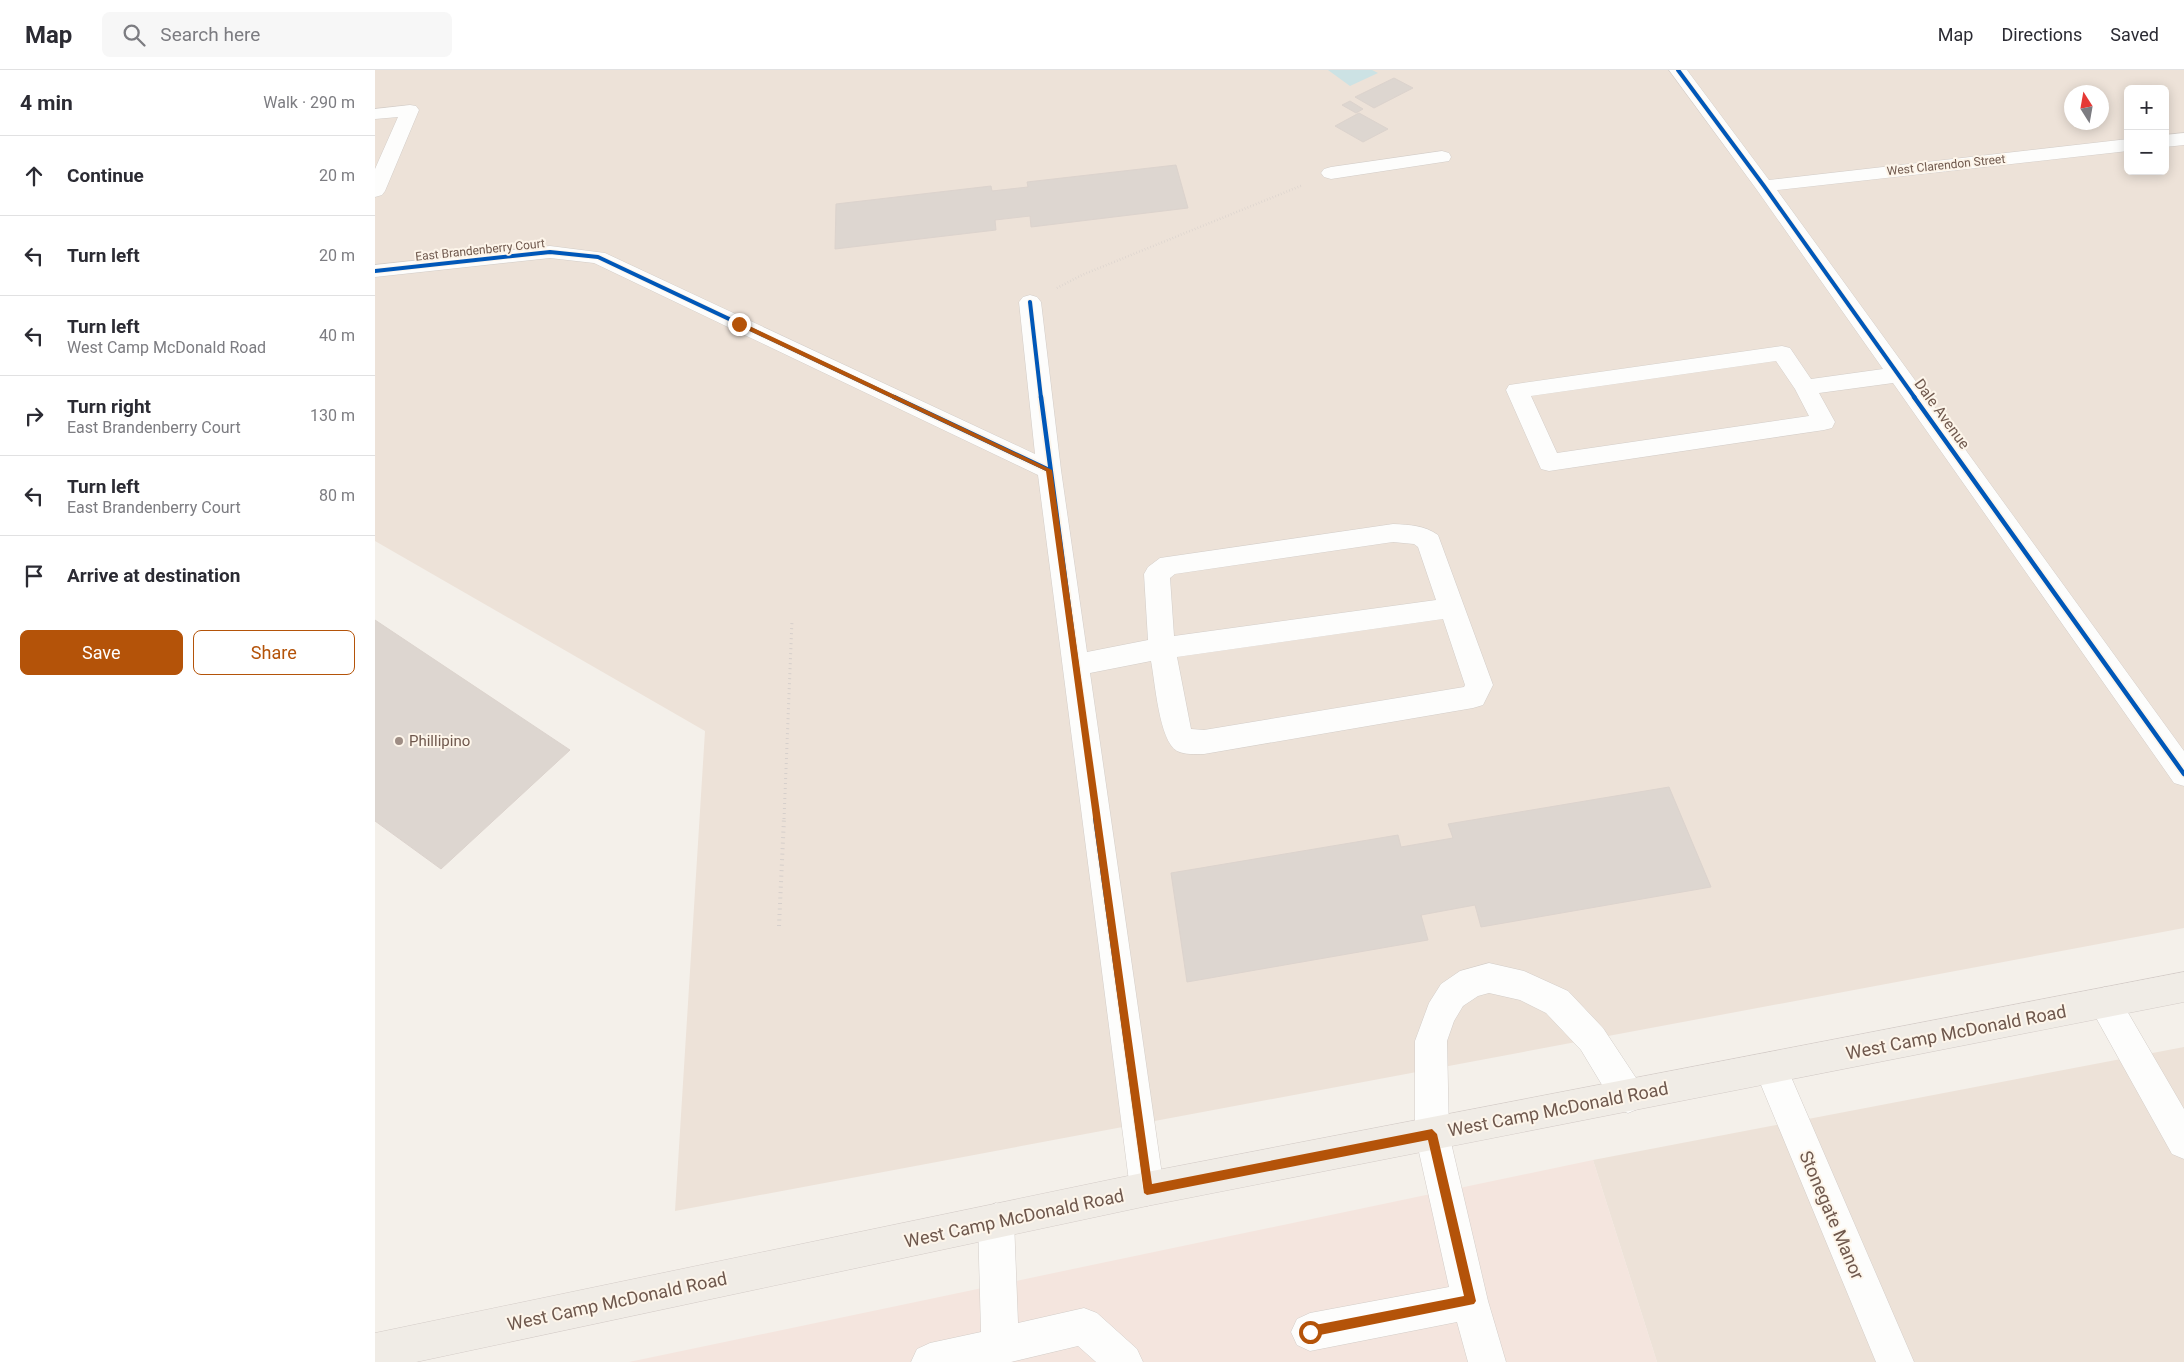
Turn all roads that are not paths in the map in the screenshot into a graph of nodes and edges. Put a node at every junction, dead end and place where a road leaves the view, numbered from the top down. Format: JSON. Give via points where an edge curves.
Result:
{"nodes":[{"id":1,"x":1678,"y":70,"type":"edge"},
{"id":2,"x":375,"y":114,"type":"edge"},
{"id":3,"x":2184,"y":139,"type":"edge"},
{"id":4,"x":2169,"y":141,"type":"edge"},
{"id":5,"x":2124,"y":145,"type":"edge"},
{"id":6,"x":1442,"y":157,"type":"dead end"},
{"id":7,"x":1331,"y":173,"type":"road end"},
{"id":8,"x":1764,"y":186,"type":"junction"},
{"id":9,"x":375,"y":191,"type":"edge"},
{"id":10,"x":375,"y":271,"type":"edge"},
{"id":11,"x":1030,"y":302,"type":"road end"},
{"id":12,"x":1899,"y":375,"type":"junction"},
{"id":13,"x":1805,"y":387,"type":"junction"},
{"id":14,"x":1049,"y":470,"type":"junction"},
{"id":15,"x":1452,"y":608,"type":"junction"},
{"id":16,"x":1162,"y":648,"type":"junction"},
{"id":17,"x":1075,"y":665,"type":"junction"},
{"id":18,"x":2184,"y":774,"type":"edge"},
{"id":19,"x":2184,"y":987,"type":"edge"},
{"id":20,"x":2105,"y":1003,"type":"junction"},
{"id":21,"x":1770,"y":1068,"type":"junction"},
{"id":22,"x":1628,"y":1096,"type":"junction"},
{"id":23,"x":1432,"y":1134,"type":"junction"},
{"id":24,"x":2184,"y":1142,"type":"edge"},
{"id":25,"x":1147,"y":1190,"type":"junction"},
{"id":26,"x":996,"y":1221,"type":"junction"},
{"id":27,"x":1470,"y":1301,"type":"junction"},
{"id":28,"x":1310,"y":1332,"type":"dead end"},
{"id":29,"x":1000,"y":1346,"type":"junction"},
{"id":30,"x":375,"y":1352,"type":"edge"},
{"id":31,"x":930,"y":1362,"type":"edge"},
{"id":32,"x":1124,"y":1362,"type":"edge"},
{"id":33,"x":1487,"y":1362,"type":"edge"},
{"id":34,"x":1895,"y":1362,"type":"edge"}],
"edges":[{"from":1,"to":8,"type":"street","name":"Dale Avenue"},
{"from":2,"to":9,"type":"street","via":[[410,110]]},
{"from":3,"to":4,"type":"street"},
{"from":5,"to":8,"type":"street","name":"West Clarendon Street"},
{"from":6,"to":7,"type":"street"},
{"from":8,"to":12,"type":"street","name":"Dale Avenue"},
{"from":10,"to":14,"type":"street","name":"East Brandenberry Court","via":[[550,252],[598,257]]},
{"from":11,"to":14,"type":"street"},
{"from":12,"to":13,"type":"street"},
{"from":12,"to":18,"type":"street","name":"Dale Avenue"},
{"from":13,"to":13,"type":"street","via":[[1782,353],[1517,390],[1549,463],[1824,422]]},
{"from":14,"to":17,"type":"street"},
{"from":15,"to":16,"type":"street"},
{"from":15,"to":16,"type":"street","via":[[1429,542],[1420,535],[1383,535],[1169,565],[1157,574]]},
{"from":15,"to":16,"type":"street","via":[[1479,685],[1473,697],[1204,742],[1185,742],[1178,733]]},
{"from":16,"to":17,"type":"street"},
{"from":17,"to":25,"type":"street"},
{"from":19,"to":20,"type":"main road","name":"West Camp McDonald Road"},
{"from":20,"to":21,"type":"main road","name":"West Camp McDonald Road"},
{"from":20,"to":24,"type":"street"},
{"from":21,"to":22,"type":"main road","name":"West Camp McDonald Road"},
{"from":21,"to":34,"type":"street","name":"Stonegate Manor"},
{"from":22,"to":23,"type":"main road","name":"West Camp McDonald Road"},
{"from":22,"to":23,"type":"street","via":[[1591,1039],[1557,1002],[1524,986],[1489,978],[1471,982],[1452,995],[1440,1014],[1431,1041]]},
{"from":23,"to":25,"type":"main road","name":"West Camp McDonald Road"},
{"from":23,"to":27,"type":"street"},
{"from":25,"to":26,"type":"main road","name":"West Camp McDonald Road"},
{"from":26,"to":29,"type":"street"},
{"from":26,"to":30,"type":"main road","name":"West Camp McDonald Road"},
{"from":27,"to":28,"type":"street"},
{"from":27,"to":33,"type":"street"},
{"from":29,"to":31,"type":"street"},
{"from":29,"to":32,"type":"street","via":[[1084,1326]]}]}
